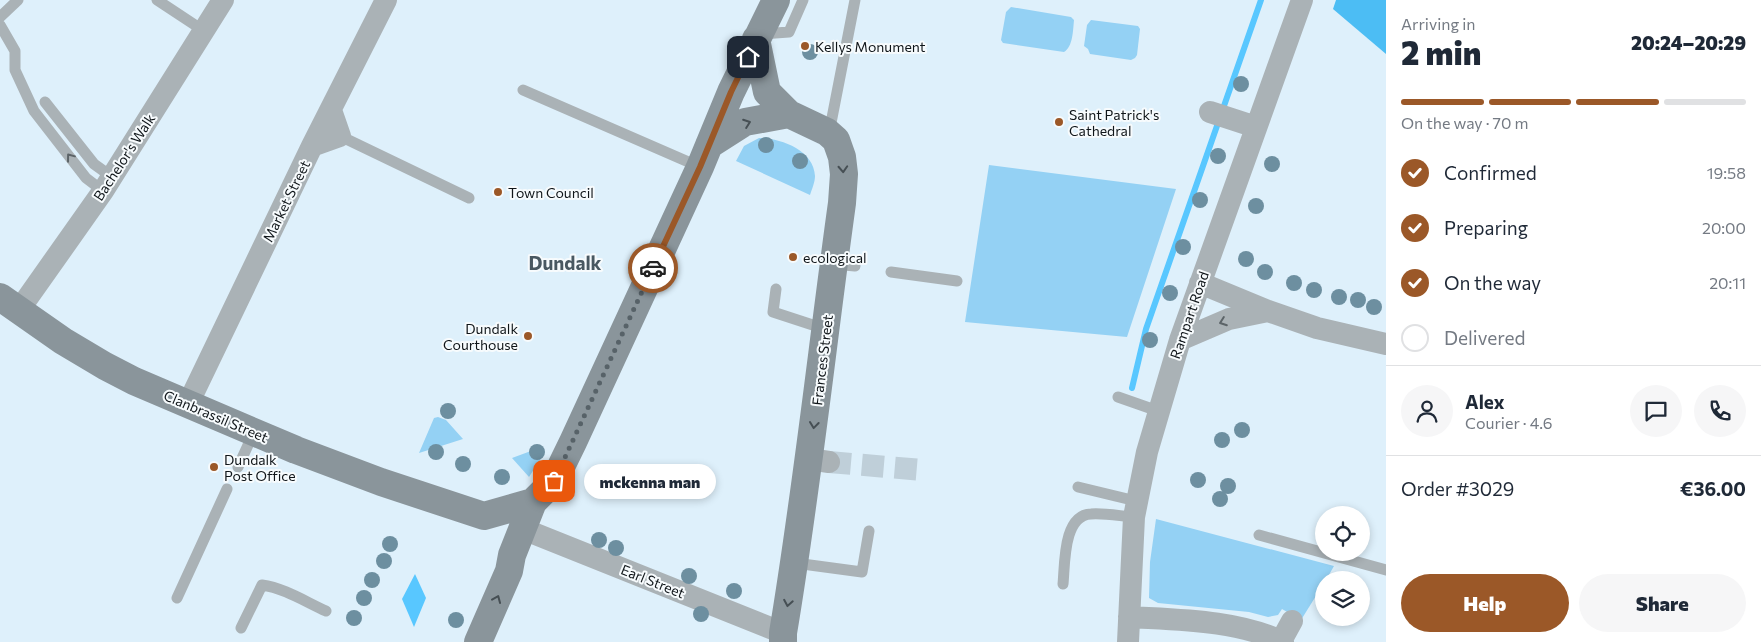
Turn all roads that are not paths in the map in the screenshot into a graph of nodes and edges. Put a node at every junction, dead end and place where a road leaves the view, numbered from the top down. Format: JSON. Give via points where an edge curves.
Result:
{"nodes":[{"id":1,"x":18,"y":0,"type":"edge"},
{"id":2,"x":157,"y":0,"type":"edge"},
{"id":3,"x":223,"y":0,"type":"edge"},
{"id":4,"x":386,"y":0,"type":"edge"},
{"id":5,"x":804,"y":0,"type":"edge"},
{"id":6,"x":855,"y":0,"type":"edge"},
{"id":7,"x":1302,"y":0,"type":"edge"},
{"id":8,"x":773,"y":1,"type":"edge"},
{"id":9,"x":0,"y":17,"type":"edge"},
{"id":10,"x":0,"y":25,"type":"edge"},
{"id":11,"x":204,"y":30,"type":"junction"},
{"id":12,"x":758,"y":37,"type":"junction"},
{"id":13,"x":523,"y":90,"type":"dead end"},
{"id":14,"x":45,"y":102,"type":"dead end"},
{"id":15,"x":331,"y":110,"type":"junction"},
{"id":16,"x":789,"y":114,"type":"junction"},
{"id":17,"x":1220,"y":116,"type":"dead end"},
{"id":18,"x":1256,"y":127,"type":"junction"},
{"id":19,"x":827,"y":132,"type":"junction"},
{"id":20,"x":340,"y":136,"type":"junction"},
{"id":21,"x":312,"y":146,"type":"junction"},
{"id":22,"x":704,"y":156,"type":"junction"},
{"id":23,"x":108,"y":184,"type":"junction"},
{"id":24,"x":469,"y":198,"type":"dead end"},
{"id":25,"x":891,"y":272,"type":"dead end"},
{"id":26,"x":957,"y":282,"type":"dead end"},
{"id":27,"x":1200,"y":283,"type":"junction"},
{"id":28,"x":776,"y":289,"type":"dead end"},
{"id":29,"x":10,"y":304,"type":"edge"},
{"id":30,"x":1268,"y":311,"type":"junction"},
{"id":31,"x":826,"y":329,"type":"junction"},
{"id":32,"x":1180,"y":340,"type":"junction"},
{"id":33,"x":1386,"y":344,"type":"edge"},
{"id":34,"x":1118,"y":397,"type":"dead end"},
{"id":35,"x":188,"y":404,"type":"junction"},
{"id":36,"x":1158,"y":412,"type":"junction"},
{"id":37,"x":254,"y":432,"type":"junction"},
{"id":38,"x":238,"y":467,"type":"dead end"},
{"id":39,"x":1078,"y":487,"type":"dead end"},
{"id":40,"x":227,"y":489,"type":"dead end"},
{"id":41,"x":533,"y":502,"type":"junction"},
{"id":42,"x":1135,"y":509,"type":"junction"},
{"id":43,"x":484,"y":516,"type":"junction"},
{"id":44,"x":523,"y":529,"type":"junction"},
{"id":45,"x":869,"y":531,"type":"dead end"},
{"id":46,"x":1259,"y":535,"type":"dead end"},
{"id":47,"x":512,"y":555,"type":"junction"},
{"id":48,"x":795,"y":563,"type":"junction"},
{"id":49,"x":1386,"y":570,"type":"edge"},
{"id":50,"x":1063,"y":584,"type":"dead end"},
{"id":51,"x":177,"y":598,"type":"dead end"},
{"id":52,"x":326,"y":611,"type":"dead end"},
{"id":53,"x":1129,"y":617,"type":"junction"},
{"id":54,"x":1292,"y":621,"type":"dead end"},
{"id":55,"x":241,"y":628,"type":"dead end"},
{"id":56,"x":783,"y":637,"type":"edge"},
{"id":57,"x":478,"y":642,"type":"edge"},
{"id":58,"x":1128,"y":642,"type":"edge"},
{"id":59,"x":1282,"y":642,"type":"edge"}],
"edges":[{"from":1,"to":9,"type":"lane"},
{"from":2,"to":11,"type":"lane"},
{"from":3,"to":11,"type":"street","name":"Bachelor's Walk"},
{"from":4,"to":15,"type":"street","name":"Market Street"},
{"from":5,"to":12,"type":"lane","via":[[789,32]]},
{"from":6,"to":19,"type":"lane","via":[[832,123]]},
{"from":7,"to":18,"type":"street","name":"Rampart Road"},
{"from":8,"to":12,"type":"main road"},
{"from":23,"to":10,"type":"lane","one_way":true,"via":[[86,178],[34,111],[15,70],[15,51]]},
{"from":11,"to":23,"type":"street","name":"Bachelor's Walk"},
{"from":12,"to":16,"type":"main road","via":[[767,92]]},
{"from":12,"to":22,"type":"main road"},
{"from":13,"to":22,"type":"lane"},
{"from":14,"to":23,"type":"lane"},
{"from":15,"to":20,"type":"street"},
{"from":15,"to":21,"type":"street","name":"Market Street"},
{"from":16,"to":19,"type":"main road"},
{"from":22,"to":16,"type":"main road","one_way":true,"via":[[745,122]]},
{"from":17,"to":18,"type":"street"},
{"from":18,"to":27,"type":"street","name":"Rampart Road"},
{"from":19,"to":31,"type":"main road","name":"Frances Street","one_way":true,"via":[[836,140],[842,157],[844,265]]},
{"from":20,"to":21,"type":"street"},
{"from":20,"to":24,"type":"lane"},
{"from":21,"to":35,"type":"street","name":"Market Street"},
{"from":22,"to":41,"type":"main road","via":[[562,465],[554,481]]},
{"from":23,"to":29,"type":"street","name":"Bachelor's Walk"},
{"from":25,"to":26,"type":"lane"},
{"from":27,"to":30,"type":"street"},
{"from":27,"to":32,"type":"street","name":"Rampart Road"},
{"from":28,"to":31,"type":"lane","via":[[772,312]]},
{"from":29,"to":35,"type":"main road","name":"Clanbrassil Street","via":[[104,366]]},
{"from":30,"to":32,"type":"street","one_way":true,"via":[[1229,319]]},
{"from":30,"to":33,"type":"street","via":[[1317,328]]},
{"from":31,"to":48,"type":"main road","name":"Frances Street","one_way":true,"via":[[819,460]]},
{"from":32,"to":36,"type":"street","name":"Rampart Road"},
{"from":34,"to":36,"type":"lane"},
{"from":35,"to":37,"type":"main road","name":"Clanbrassil Street"},
{"from":36,"to":42,"type":"street","name":"Rampart Road"},
{"from":37,"to":38,"type":"lane"},
{"from":37,"to":43,"type":"main road","name":"Clanbrassil Street","via":[[381,482]]},
{"from":39,"to":42,"type":"lane"},
{"from":40,"to":51,"type":"lane"},
{"from":41,"to":43,"type":"main road"},
{"from":41,"to":44,"type":"main road"},
{"from":42,"to":50,"type":"lane","via":[[1089,514],[1073,524],[1068,538]]},
{"from":42,"to":53,"type":"street","name":"Rampart Road"},
{"from":43,"to":47,"type":"main road"},
{"from":44,"to":47,"type":"main road"},
{"from":44,"to":56,"type":"street","name":"Earl Street"},
{"from":45,"to":48,"type":"lane","via":[[862,572]]},
{"from":46,"to":49,"type":"lane"},
{"from":57,"to":47,"type":"main road","one_way":true,"via":[[509,571]]},
{"from":48,"to":56,"type":"main road","name":"Frances Street","one_way":true},
{"from":52,"to":55,"type":"lane","via":[[262,585]]},
{"from":53,"to":58,"type":"street","name":"Rampart Road"},
{"from":53,"to":59,"type":"street","via":[[1218,624],[1250,630]]},
{"from":54,"to":59,"type":"street"}]}
